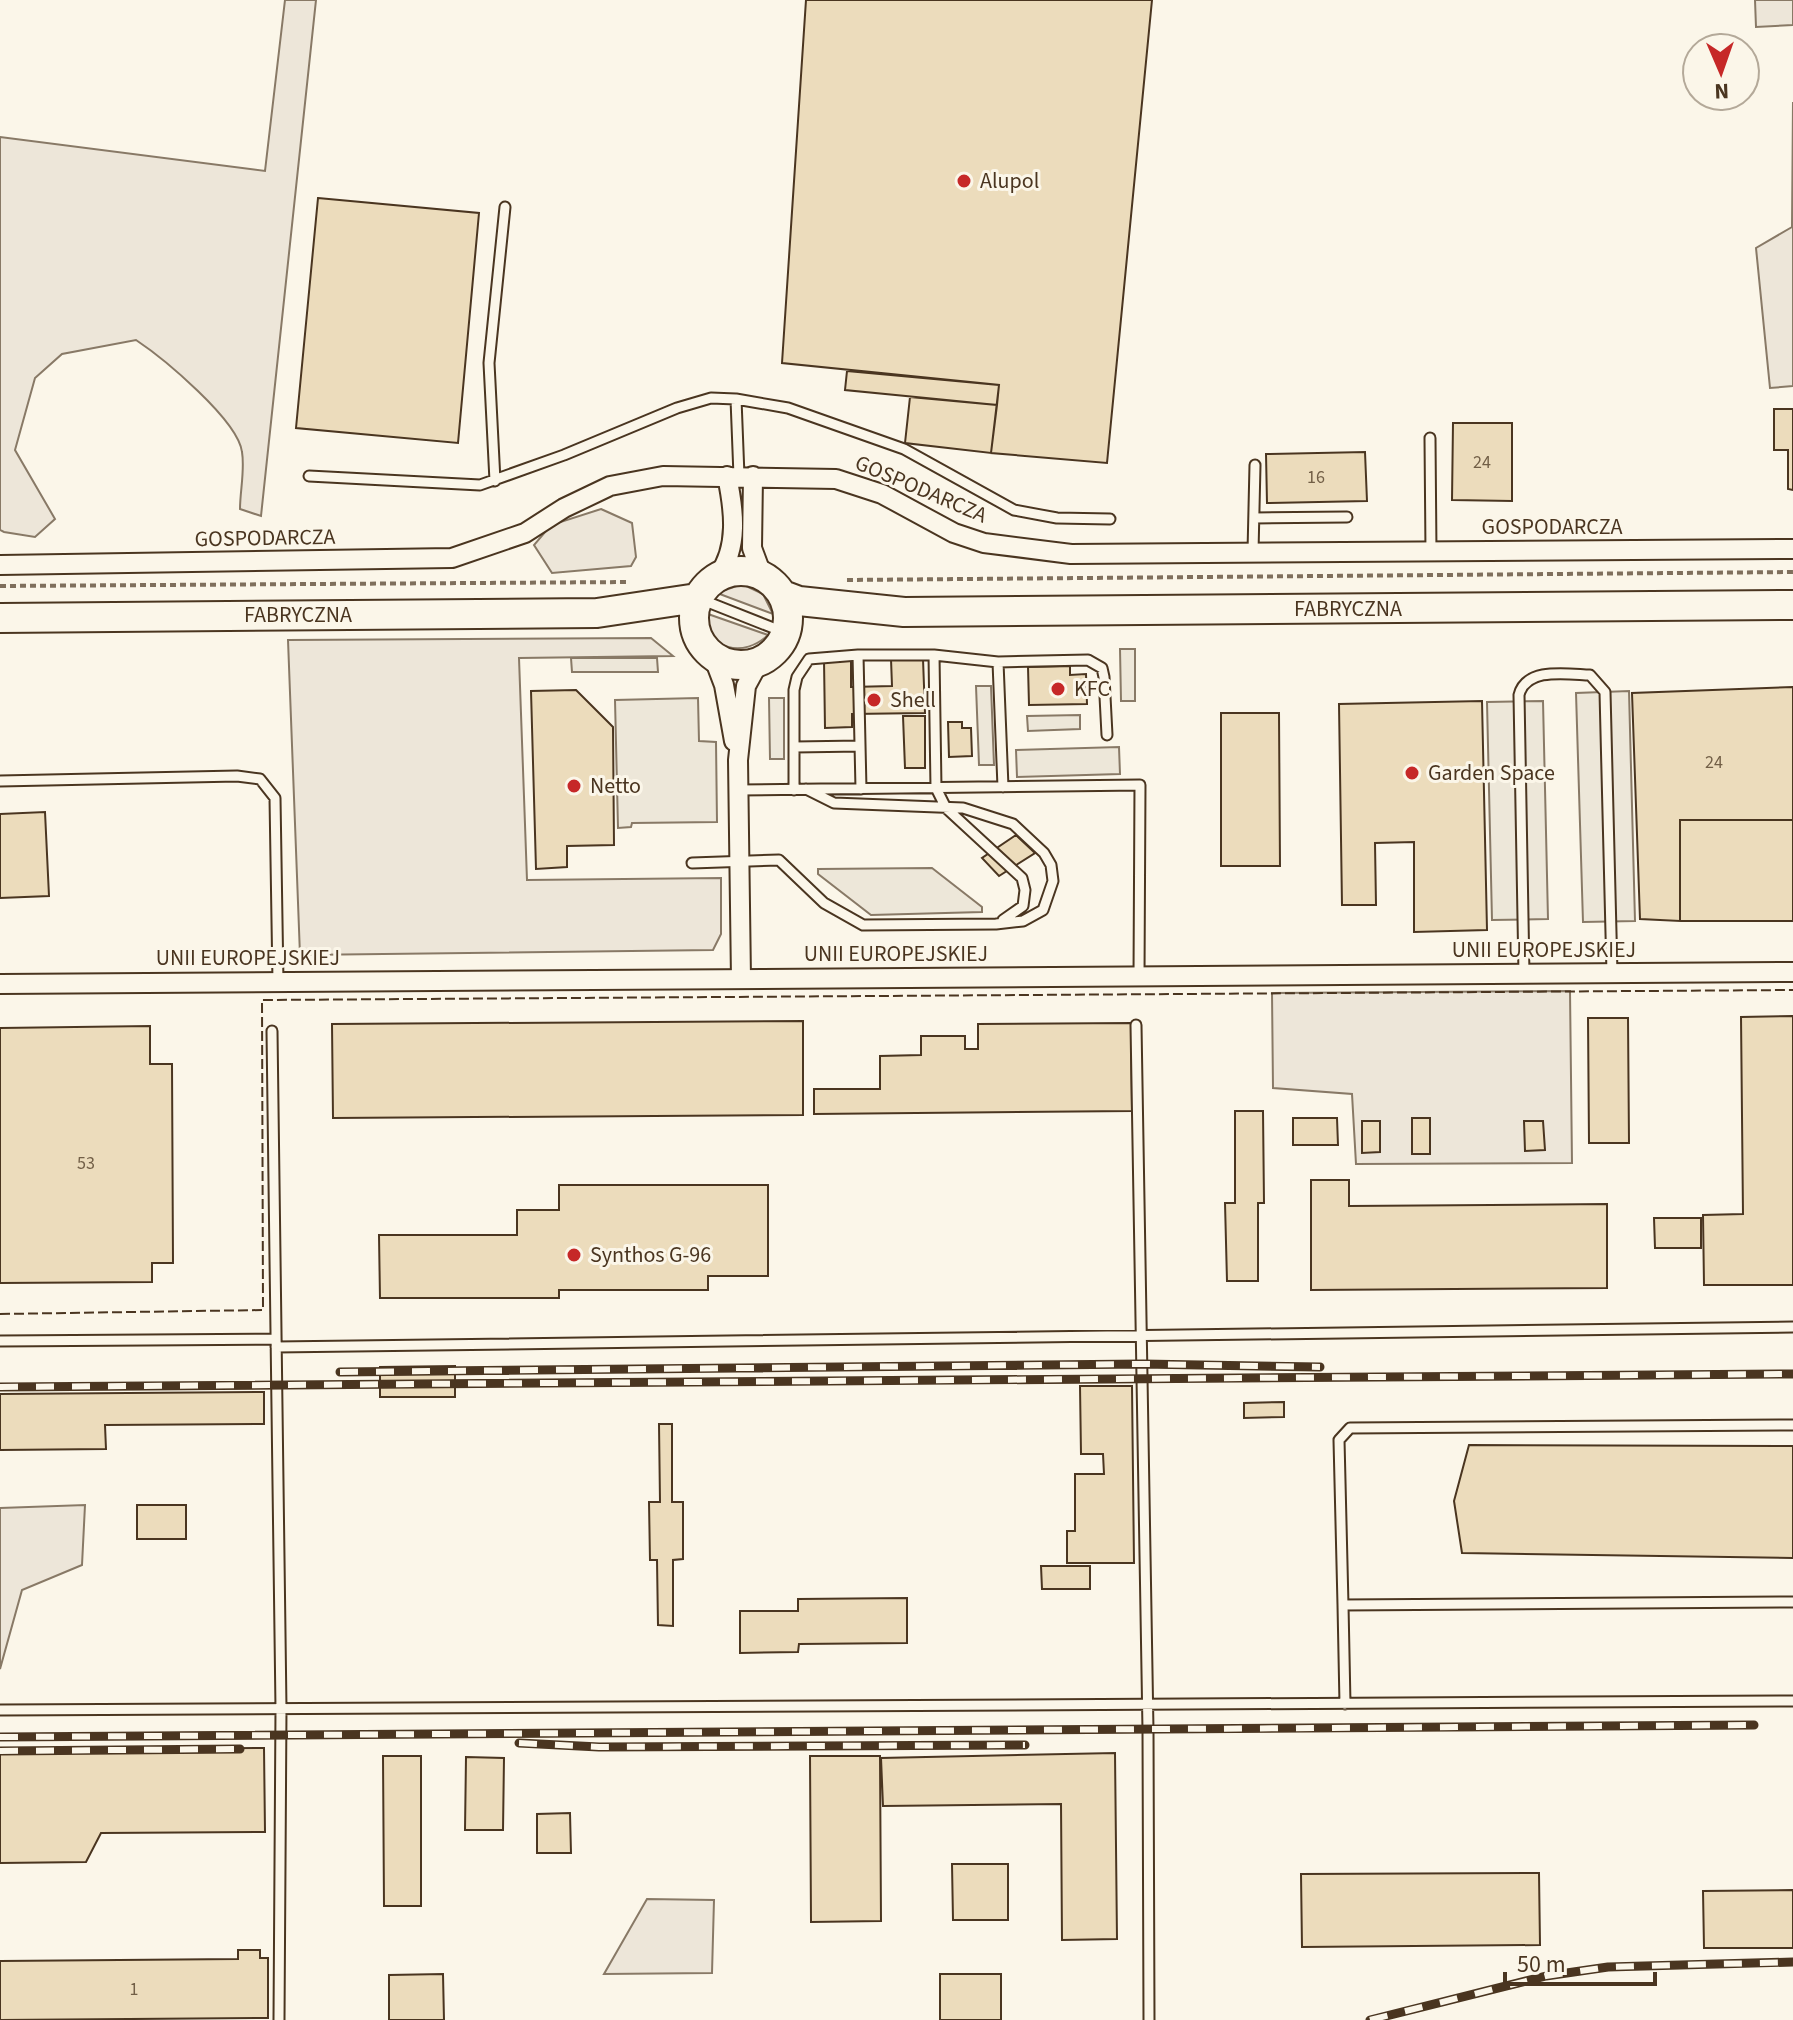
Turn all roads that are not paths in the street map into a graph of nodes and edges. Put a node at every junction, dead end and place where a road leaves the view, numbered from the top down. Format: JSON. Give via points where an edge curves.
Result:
{"nodes":[{"id":1,"x":505,"y":207,"type":"dead end"},
{"id":2,"x":736,"y":399,"type":"junction"},
{"id":3,"x":1430,"y":438,"type":"dead end"},
{"id":4,"x":1255,"y":465,"type":"dead end"},
{"id":5,"x":309,"y":476,"type":"dead end"},
{"id":6,"x":740,"y":476,"type":"junction"},
{"id":7,"x":495,"y":481,"type":"junction"},
{"id":8,"x":1347,"y":517,"type":"dead end"},
{"id":9,"x":1255,"y":518,"type":"junction"},
{"id":10,"x":1110,"y":519,"type":"dead end"},
{"id":11,"x":1793,"y":549,"type":"edge"},
{"id":12,"x":1253,"y":552,"type":"junction"},
{"id":13,"x":1431,"y":552,"type":"junction"},
{"id":14,"x":0,"y":565,"type":"edge"},
{"id":15,"x":762,"y":575,"type":"junction"},
{"id":16,"x":718,"y":576,"type":"junction"},
{"id":17,"x":783,"y":595,"type":"junction"},
{"id":18,"x":697,"y":598,"type":"junction"},
{"id":19,"x":1793,"y":605,"type":"edge"},
{"id":20,"x":904,"y":612,"type":"junction"},
{"id":21,"x":597,"y":613,"type":"junction"},
{"id":22,"x":0,"y":618,"type":"edge"},
{"id":23,"x":695,"y":631,"type":"junction"},
{"id":24,"x":786,"y":633,"type":"junction"},
{"id":25,"x":858,"y":655,"type":"junction"},
{"id":26,"x":934,"y":655,"type":"junction"},
{"id":27,"x":713,"y":656,"type":"junction"},
{"id":28,"x":759,"y":662,"type":"junction"},
{"id":29,"x":998,"y":662,"type":"junction"},
{"id":30,"x":1107,"y":735,"type":"dead end"},
{"id":31,"x":860,"y":746,"type":"junction"},
{"id":32,"x":795,"y":747,"type":"junction"},
{"id":33,"x":738,"y":760,"type":"junction"},
{"id":34,"x":0,"y":781,"type":"edge"},
{"id":35,"x":1003,"y":787,"type":"junction"},
{"id":36,"x":936,"y":788,"type":"junction"},
{"id":37,"x":806,"y":789,"type":"junction"},
{"id":38,"x":861,"y":789,"type":"junction"},
{"id":39,"x":738,"y":790,"type":"junction"},
{"id":40,"x":794,"y":790,"type":"junction"},
{"id":41,"x":946,"y":808,"type":"junction"},
{"id":42,"x":739,"y":862,"type":"junction"},
{"id":43,"x":692,"y":863,"type":"dead end"},
{"id":44,"x":996,"y":924,"type":"junction"},
{"id":45,"x":1793,"y":972,"type":"edge"},
{"id":46,"x":1612,"y":973,"type":"junction"},
{"id":47,"x":1524,"y":974,"type":"junction"},
{"id":48,"x":1139,"y":976,"type":"junction"},
{"id":49,"x":741,"y":979,"type":"junction"},
{"id":50,"x":278,"y":982,"type":"junction"},
{"id":51,"x":0,"y":984,"type":"edge"},
{"id":52,"x":1136,"y":1025,"type":"dead end"},
{"id":53,"x":272,"y":1031,"type":"dead end"},
{"id":54,"x":1793,"y":1327,"type":"edge"},
{"id":55,"x":1143,"y":1336,"type":"junction"},
{"id":56,"x":0,"y":1341,"type":"edge"},
{"id":57,"x":276,"y":1343,"type":"junction"},
{"id":58,"x":1793,"y":1425,"type":"edge"},
{"id":59,"x":1793,"y":1602,"type":"edge"},
{"id":60,"x":1343,"y":1605,"type":"junction"},
{"id":61,"x":1793,"y":1701,"type":"edge"},
{"id":62,"x":1345,"y":1704,"type":"junction"},
{"id":63,"x":1147,"y":1706,"type":"junction"},
{"id":64,"x":281,"y":1709,"type":"junction"},
{"id":65,"x":0,"y":1710,"type":"edge"},
{"id":66,"x":279,"y":2020,"type":"edge"},
{"id":67,"x":1149,"y":2020,"type":"edge"}],
"edges":[{"from":1,"to":7,"type":"lane","via":[[489,363]]},
{"from":2,"to":6,"type":"lane"},
{"from":2,"to":7,"type":"lane","via":[[711,398],[677,408]]},
{"from":2,"to":10,"type":"lane","via":[[788,408],[904,449],[1014,510]]},
{"from":3,"to":13,"type":"lane"},
{"from":4,"to":9,"type":"lane"},
{"from":5,"to":7,"type":"lane","via":[[480,485]]},
{"from":6,"to":12,"type":"street","name":"GOSPODARCZA","via":[[836,479],[882,494],[954,533],[1017,550]]},
{"from":6,"to":14,"type":"street","name":"GOSPODARCZA","via":[[663,476],[610,486],[525,533],[452,558]]},
{"from":6,"to":15,"type":"street"},
{"from":6,"to":16,"type":"street","via":[[731,496],[732,549]]},
{"from":8,"to":9,"type":"lane"},
{"from":9,"to":12,"type":"lane"},
{"from":11,"to":13,"type":"street","name":"GOSPODARCZA"},
{"from":12,"to":13,"type":"street","name":"GOSPODARCZA"},
{"from":15,"to":16,"type":"main road","via":[[740,570]]},
{"from":15,"to":17,"type":"main road"},
{"from":16,"to":18,"type":"main road"},
{"from":17,"to":20,"type":"main road","name":"FABRYCZNA"},
{"from":17,"to":24,"type":"main road","via":[[789,615]]},
{"from":18,"to":21,"type":"main road","name":"FABRYCZNA"},
{"from":18,"to":23,"type":"main road"},
{"from":18,"to":24,"type":"lane"},
{"from":19,"to":20,"type":"main road","name":"FABRYCZNA"},
{"from":20,"to":24,"type":"main road","name":"FABRYCZNA","via":[[821,621]]},
{"from":21,"to":22,"type":"main road","name":"FABRYCZNA"},
{"from":21,"to":23,"type":"main road","name":"FABRYCZNA"},
{"from":23,"to":27,"type":"main road"},
{"from":24,"to":28,"type":"main road","via":[[774,652]]},
{"from":25,"to":26,"type":"lane"},
{"from":25,"to":31,"type":"lane"},
{"from":25,"to":32,"type":"lane","via":[[821,656],[802,666],[794,690]]},
{"from":26,"to":29,"type":"lane"},
{"from":26,"to":36,"type":"lane"},
{"from":27,"to":28,"type":"main road","via":[[735,665]]},
{"from":27,"to":33,"type":"street"},
{"from":28,"to":33,"type":"street","via":[[746,686]]},
{"from":29,"to":30,"type":"lane","via":[[1096,663],[1104,677]]},
{"from":29,"to":35,"type":"lane"},
{"from":31,"to":32,"type":"lane"},
{"from":31,"to":38,"type":"lane"},
{"from":32,"to":40,"type":"lane"},
{"from":33,"to":39,"type":"street"},
{"from":34,"to":50,"type":"lane","via":[[260,779],[275,798]]},
{"from":35,"to":36,"type":"lane"},
{"from":35,"to":48,"type":"lane","via":[[1140,785]]},
{"from":36,"to":38,"type":"lane"},
{"from":36,"to":41,"type":"lane"},
{"from":37,"to":38,"type":"lane"},
{"from":37,"to":40,"type":"lane"},
{"from":37,"to":41,"type":"lane","via":[[834,803]]},
{"from":39,"to":40,"type":"lane"},
{"from":39,"to":42,"type":"street"},
{"from":41,"to":44,"type":"lane","via":[[1022,878],[1023,906]]},
{"from":41,"to":44,"type":"lane","via":[[978,810],[1013,824],[1051,865],[1053,881],[1043,910],[1023,921]]},
{"from":42,"to":43,"type":"lane"},
{"from":42,"to":44,"type":"lane","via":[[779,860],[824,903],[863,925]]},
{"from":42,"to":49,"type":"street"},
{"from":45,"to":46,"type":"street","name":"UNII EUROPEJSKIEJ"},
{"from":46,"to":47,"type":"street","name":"UNII EUROPEJSKIEJ"},
{"from":46,"to":47,"type":"lane","via":[[1605,692],[1590,675],[1576,674],[1531,676],[1519,695]]},
{"from":47,"to":48,"type":"street","name":"UNII EUROPEJSKIEJ"},
{"from":48,"to":49,"type":"street","name":"UNII EUROPEJSKIEJ"},
{"from":49,"to":50,"type":"street","name":"UNII EUROPEJSKIEJ"},
{"from":50,"to":51,"type":"street","name":"UNII EUROPEJSKIEJ"},
{"from":52,"to":55,"type":"lane"},
{"from":53,"to":57,"type":"lane"},
{"from":54,"to":55,"type":"lane"},
{"from":55,"to":57,"type":"lane"},
{"from":55,"to":63,"type":"lane"},
{"from":56,"to":57,"type":"lane"},
{"from":57,"to":64,"type":"lane"},
{"from":58,"to":60,"type":"lane","via":[[1350,1428],[1339,1440]]},
{"from":59,"to":60,"type":"lane"},
{"from":60,"to":62,"type":"lane"},
{"from":61,"to":62,"type":"lane"},
{"from":62,"to":63,"type":"lane"},
{"from":63,"to":64,"type":"lane"},
{"from":63,"to":67,"type":"lane"},
{"from":64,"to":65,"type":"lane"},
{"from":64,"to":66,"type":"lane"}]}
